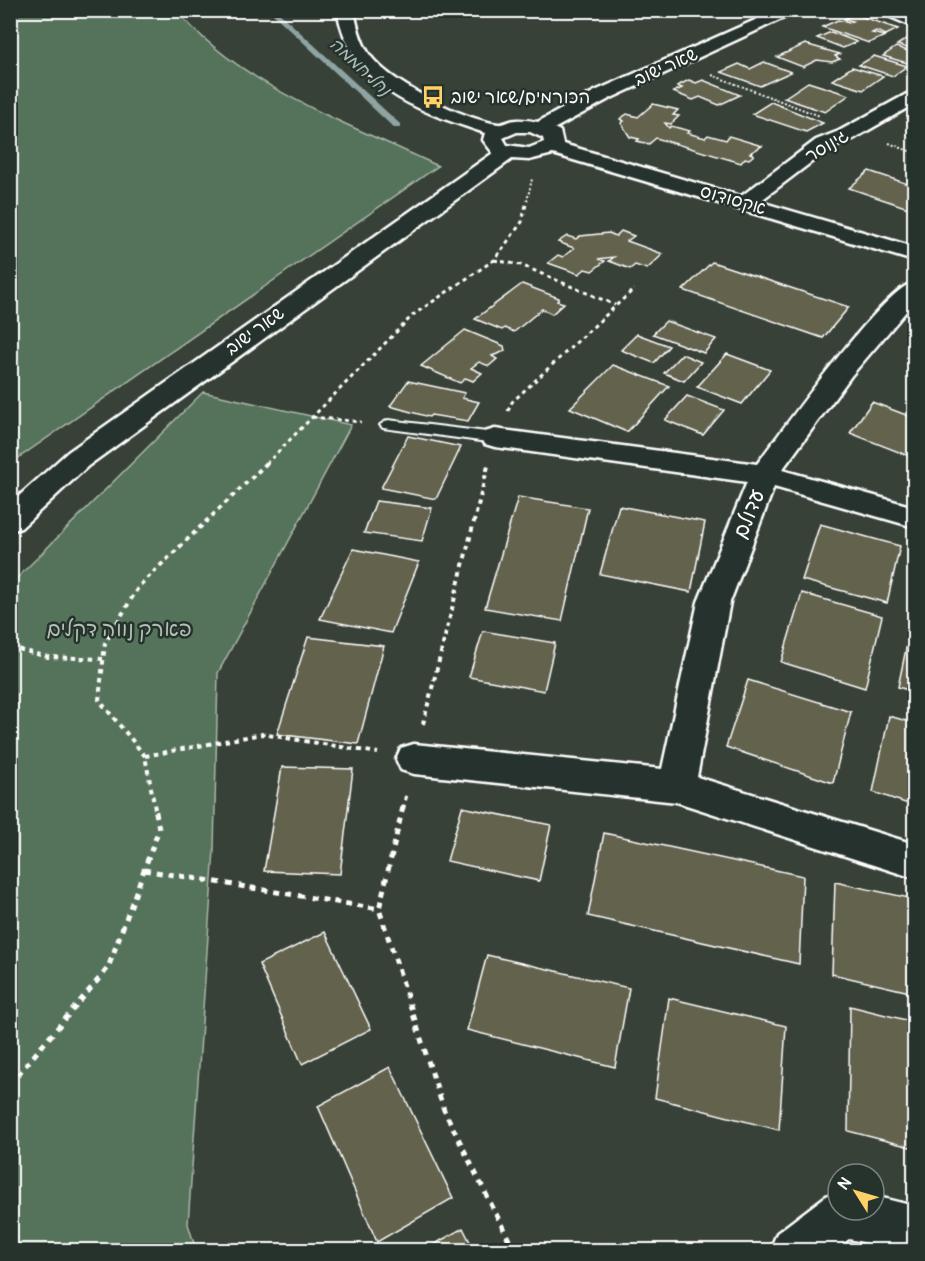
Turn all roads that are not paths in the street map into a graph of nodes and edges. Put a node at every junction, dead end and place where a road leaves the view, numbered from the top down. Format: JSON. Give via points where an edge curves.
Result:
{"nodes":[{"id":1,"x":345,"y":10,"type":"edge"},
{"id":2,"x":794,"y":10,"type":"edge"},
{"id":3,"x":882,"y":10,"type":"edge"},
{"id":4,"x":915,"y":22,"type":"edge"},
{"id":5,"x":915,"y":96,"type":"edge"},
{"id":6,"x":546,"y":137,"type":"junction"},
{"id":7,"x":512,"y":145,"type":"junction"},
{"id":8,"x":743,"y":203,"type":"junction"},
{"id":9,"x":915,"y":254,"type":"edge"},
{"id":10,"x":915,"y":289,"type":"edge"},
{"id":11,"x":388,"y":426,"type":"road end"},
{"id":12,"x":495,"y":438,"type":"joint"},
{"id":13,"x":764,"y":475,"type":"junction"},
{"id":14,"x":915,"y":517,"type":"edge"},
{"id":15,"x":10,"y":521,"type":"edge"},
{"id":16,"x":414,"y":759,"type":"road end"},
{"id":17,"x":677,"y":786,"type":"junction"},
{"id":18,"x":915,"y":861,"type":"edge"},
{"id":19,"x":915,"y":1230,"type":"edge"},
{"id":20,"x":794,"y":1251,"type":"edge"}],
"edges":[{"from":1,"to":7,"type":"street","via":[[352,45],[388,83]]},
{"from":2,"to":6,"type":"street","name":"שאר ישוב","via":[[602,95]]},
{"from":3,"to":4,"type":"street"},
{"from":5,"to":8,"type":"street","name":"גינוסר","via":[[823,144]]},
{"from":6,"to":7,"type":"street","name":"שאר ישוב"},
{"from":6,"to":7,"type":"street","name":"אקסודוס","via":[[514,126]]},
{"from":6,"to":8,"type":"street","name":"אקסודוס"},
{"from":7,"to":15,"type":"street","name":"שאר ישוב","via":[[78,459]]},
{"from":8,"to":9,"type":"street","name":"אקסודוס"},
{"from":10,"to":13,"type":"street","name":"עדולם","via":[[842,370]]},
{"from":11,"to":12,"type":"lane"},
{"from":12,"to":13,"type":"street"},
{"from":13,"to":14,"type":"street"},
{"from":13,"to":17,"type":"street","name":"עדולם","via":[[714,602]]},
{"from":16,"to":17,"type":"street"},
{"from":17,"to":18,"type":"street"},
{"from":19,"to":20,"type":"street","via":[[843,1213]]}]}
